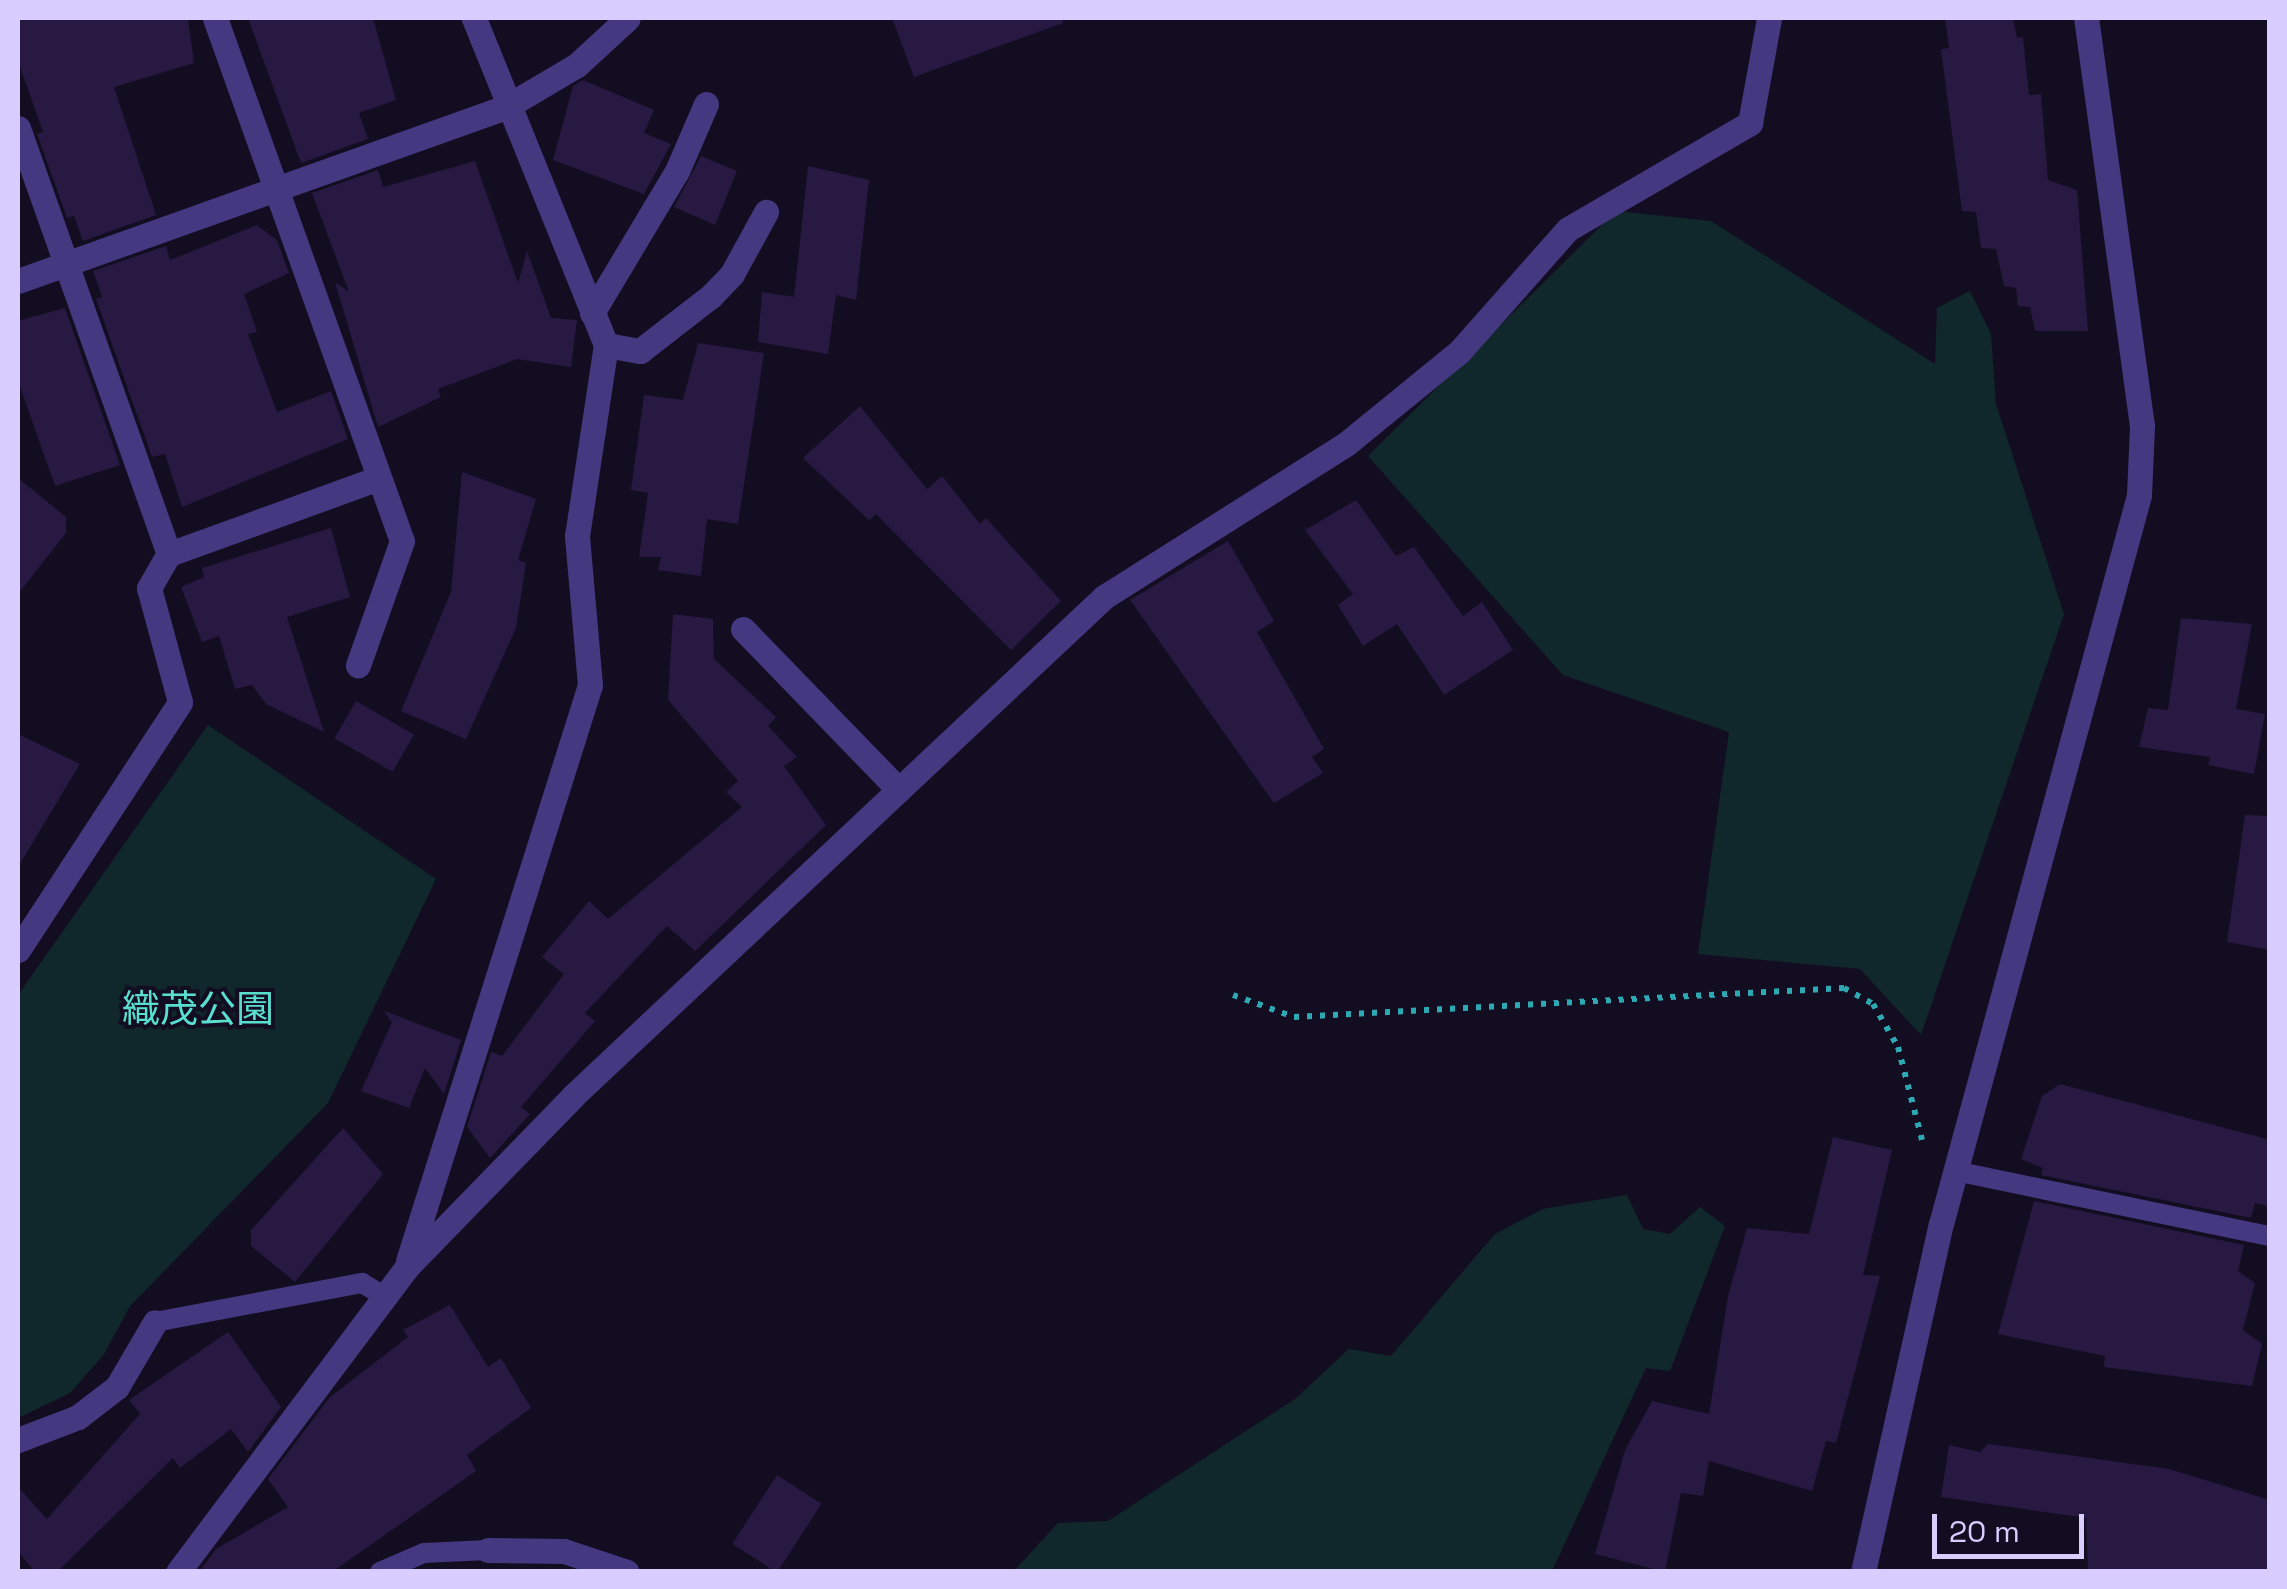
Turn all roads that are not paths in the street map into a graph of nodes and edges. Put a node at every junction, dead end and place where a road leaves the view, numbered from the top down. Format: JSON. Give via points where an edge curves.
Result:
{"nodes":[{"id":1,"x":215,"y":18,"type":"edge"},
{"id":2,"x":474,"y":18,"type":"edge"},
{"id":3,"x":628,"y":18,"type":"edge"},
{"id":4,"x":1769,"y":18,"type":"edge"},
{"id":5,"x":2086,"y":18,"type":"edge"},
{"id":6,"x":706,"y":104,"type":"dead end"},
{"id":7,"x":506,"y":107,"type":"junction"},
{"id":8,"x":18,"y":128,"type":"edge"},
{"id":9,"x":276,"y":189,"type":"junction"},
{"id":10,"x":766,"y":212,"type":"dead end"},
{"id":11,"x":66,"y":264,"type":"junction"},
{"id":12,"x":18,"y":281,"type":"edge"},
{"id":13,"x":592,"y":313,"type":"junction"},
{"id":14,"x":606,"y":345,"type":"junction"},
{"id":15,"x":379,"y":478,"type":"junction"},
{"id":16,"x":168,"y":554,"type":"junction"},
{"id":17,"x":743,"y":629,"type":"dead end"},
{"id":18,"x":358,"y":665,"type":"dead end"},
{"id":19,"x":899,"y":790,"type":"junction"},
{"id":20,"x":18,"y":950,"type":"edge"},
{"id":21,"x":1954,"y":1170,"type":"junction"},
{"id":22,"x":2270,"y":1236,"type":"edge"},
{"id":23,"x":406,"y":1268,"type":"junction"},
{"id":24,"x":385,"y":1297,"type":"junction"},
{"id":25,"x":155,"y":1322,"type":"joint"},
{"id":26,"x":18,"y":1440,"type":"edge"},
{"id":27,"x":488,"y":1550,"type":"joint"},
{"id":28,"x":178,"y":1572,"type":"edge"},
{"id":29,"x":380,"y":1572,"type":"edge"},
{"id":30,"x":627,"y":1572,"type":"edge"},
{"id":31,"x":1862,"y":1572,"type":"edge"}],
"edges":[{"from":1,"to":9,"type":"street"},
{"from":2,"to":7,"type":"street"},
{"from":3,"to":7,"type":"street","via":[[577,64]]},
{"from":4,"to":19,"type":"street","via":[[1750,123],[1568,229],[1445,363],[1346,444],[1104,597]]},
{"from":5,"to":21,"type":"street","via":[[2142,426],[2140,495]]},
{"from":6,"to":13,"type":"street","via":[[677,171]]},
{"from":7,"to":9,"type":"street"},
{"from":7,"to":13,"type":"street"},
{"from":8,"to":11,"type":"street"},
{"from":9,"to":11,"type":"street"},
{"from":9,"to":15,"type":"street"},
{"from":10,"to":14,"type":"street","via":[[732,274],[711,296],[640,350]]},
{"from":11,"to":12,"type":"street"},
{"from":11,"to":16,"type":"street"},
{"from":13,"to":14,"type":"street"},
{"from":14,"to":23,"type":"street","via":[[577,536],[590,685]]},
{"from":15,"to":16,"type":"street"},
{"from":15,"to":18,"type":"street","via":[[402,541]]},
{"from":16,"to":20,"type":"street","via":[[149,588],[180,702]]},
{"from":17,"to":19,"type":"street"},
{"from":19,"to":23,"type":"street","via":[[572,1096]]},
{"from":21,"to":22,"type":"lane"},
{"from":21,"to":31,"type":"street"},
{"from":23,"to":24,"type":"street"},
{"from":24,"to":25,"type":"lane","via":[[362,1283]]},
{"from":24,"to":28,"type":"street"},
{"from":25,"to":26,"type":"street","via":[[117,1387],[78,1417]]},
{"from":27,"to":29,"type":"lane","via":[[424,1553]]},
{"from":27,"to":30,"type":"street","via":[[564,1551]]}]}
